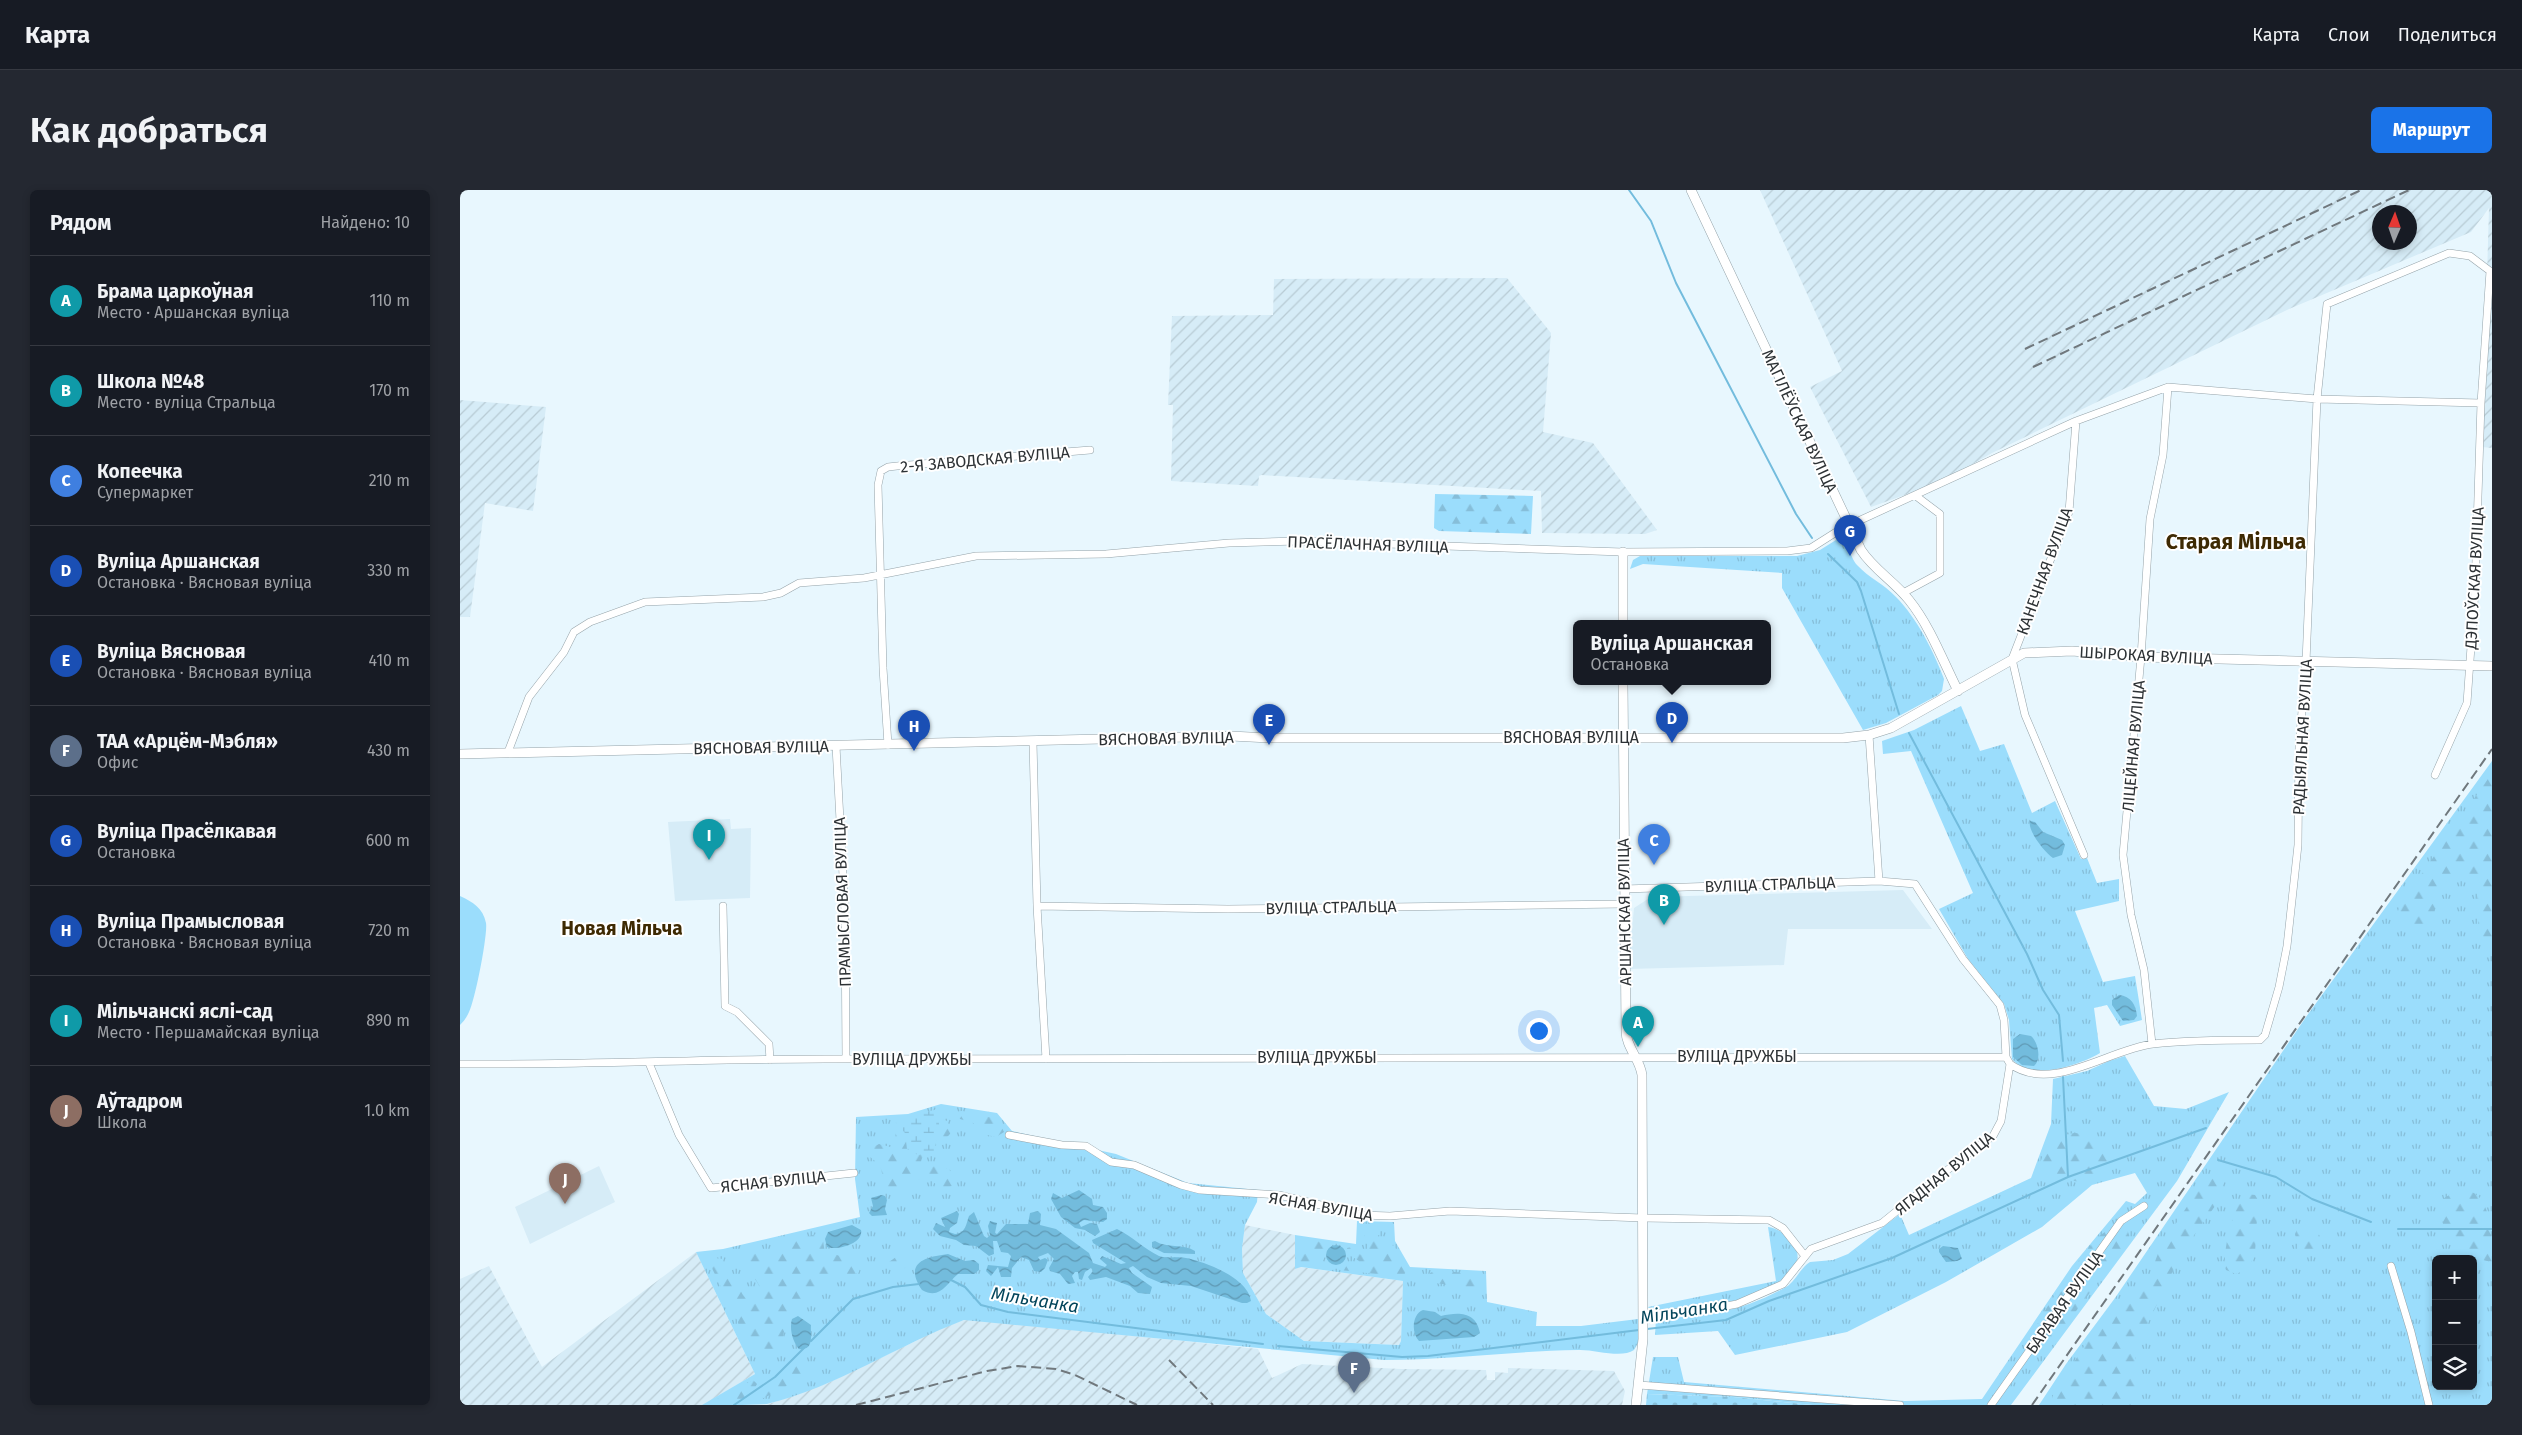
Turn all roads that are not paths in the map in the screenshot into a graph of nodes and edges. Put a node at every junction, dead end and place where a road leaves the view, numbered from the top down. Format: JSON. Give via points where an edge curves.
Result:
{"nodes":[{"id":1,"x":1691,"y":190,"type":"edge"},
{"id":2,"x":2448,"y":253,"type":"joint"},
{"id":3,"x":2168,"y":387,"type":"junction"},
{"id":4,"x":2317,"y":399,"type":"junction"},
{"id":5,"x":2481,"y":403,"type":"junction"},
{"id":6,"x":2076,"y":421,"type":"junction"},
{"id":7,"x":1090,"y":450,"type":"dead end"},
{"id":8,"x":1916,"y":496,"type":"junction"},
{"id":9,"x":1849,"y":525,"type":"junction"},
{"id":10,"x":1623,"y":552,"type":"junction"},
{"id":11,"x":882,"y":573,"type":"junction"},
{"id":12,"x":1903,"y":594,"type":"junction"},
{"id":13,"x":1623,"y":620,"type":"edge"},
{"id":14,"x":2141,"y":657,"type":"junction"},
{"id":15,"x":2012,"y":659,"type":"junction"},
{"id":16,"x":2306,"y":662,"type":"junction"},
{"id":17,"x":2470,"y":666,"type":"junction"},
{"id":18,"x":2492,"y":666,"type":"edge"},
{"id":19,"x":1623,"y":685,"type":"edge"},
{"id":20,"x":1958,"y":691,"type":"junction"},
{"id":21,"x":1869,"y":735,"type":"junction"},
{"id":22,"x":1622,"y":737,"type":"junction"},
{"id":23,"x":1034,"y":742,"type":"junction"},
{"id":24,"x":888,"y":745,"type":"junction"},
{"id":25,"x":836,"y":746,"type":"junction"},
{"id":26,"x":508,"y":752,"type":"junction"},
{"id":27,"x":460,"y":754,"type":"edge"},
{"id":28,"x":2435,"y":774,"type":"dead end"},
{"id":29,"x":2084,"y":856,"type":"dead end"},
{"id":30,"x":1879,"y":881,"type":"junction"},
{"id":31,"x":1915,"y":884,"type":"joint"},
{"id":32,"x":1624,"y":889,"type":"junction"},
{"id":33,"x":1624,"y":904,"type":"junction"},
{"id":34,"x":723,"y":906,"type":"dead end"},
{"id":35,"x":1037,"y":906,"type":"junction"},
{"id":36,"x":2152,"y":1044,"type":"junction"},
{"id":37,"x":1634,"y":1055,"type":"junction"},
{"id":38,"x":846,"y":1059,"type":"junction"},
{"id":39,"x":1046,"y":1059,"type":"junction"},
{"id":40,"x":770,"y":1060,"type":"junction"},
{"id":41,"x":2008,"y":1060,"type":"junction"},
{"id":42,"x":650,"y":1063,"type":"junction"},
{"id":43,"x":460,"y":1064,"type":"edge"},
{"id":44,"x":1010,"y":1135,"type":"dead end"},
{"id":45,"x":854,"y":1173,"type":"dead end"},
{"id":46,"x":2144,"y":1206,"type":"dead end"},
{"id":47,"x":1643,"y":1218,"type":"junction"},
{"id":48,"x":1805,"y":1256,"type":"junction"},
{"id":49,"x":2392,"y":1266,"type":"dead end"},
{"id":50,"x":1644,"y":1316,"type":"junction"},
{"id":51,"x":1639,"y":1385,"type":"junction"},
{"id":52,"x":1636,"y":1405,"type":"edge"},
{"id":53,"x":1900,"y":1405,"type":"edge"},
{"id":54,"x":1991,"y":1405,"type":"edge"},
{"id":55,"x":2429,"y":1405,"type":"edge"}],
"edges":[{"from":1,"to":9,"type":"street","name":"МАГІЛЁЎСКАЯ ВУЛІЦА"},
{"from":2,"to":4,"type":"street","name":"РАДЫЯЛЬНАЯ ВУЛІЦА","via":[[2327,304]]},
{"from":2,"to":5,"type":"street","name":"ДЭПОЎСКАЯ ВУЛІЦА","via":[[2470,256],[2490,271]]},
{"from":3,"to":4,"type":"street"},
{"from":3,"to":6,"type":"street","name":"ПРАСЁЛАЧНАЯ ВУЛІЦА"},
{"from":3,"to":14,"type":"street","name":"ЛІЦЕЙНАЯ ВУЛІЦА","via":[[2163,455],[2150,519]]},
{"from":4,"to":5,"type":"street"},
{"from":4,"to":16,"type":"street","name":"РАДЫЯЛЬНАЯ ВУЛІЦА"},
{"from":5,"to":17,"type":"street","name":"ДЭПОЎСКАЯ ВУЛІЦА","via":[[2476,590]]},
{"from":6,"to":8,"type":"street","name":"ПРАСЁЛАЧНАЯ ВУЛІЦА"},
{"from":6,"to":15,"type":"street","name":"КАНЕЧНАЯ ВУЛІЦА","via":[[2068,512]]},
{"from":7,"to":11,"type":"street","name":"2-Я ЗАВОДСКАЯ ВУЛІЦА","via":[[888,467],[882,471],[878,485]]},
{"from":8,"to":9,"type":"street","name":"ПРАСЁЛАЧНАЯ ВУЛІЦА"},
{"from":8,"to":12,"type":"street","via":[[1940,514],[1940,574]]},
{"from":9,"to":10,"type":"street","name":"ПРАСЁЛАЧНАЯ ВУЛІЦА","via":[[1822,542],[1798,551]]},
{"from":9,"to":12,"type":"street","name":"МАГІЛЁЎСКАЯ ВУЛІЦА","via":[[1870,563]]},
{"from":10,"to":11,"type":"street","name":"ПРАСЁЛАЧНАЯ ВУЛІЦА","via":[[1282,541],[1106,554],[976,556]]},
{"from":10,"to":13,"type":"street"},
{"from":11,"to":24,"type":"street"},
{"from":11,"to":26,"type":"street","name":"ПРАСЁЛАЧНАЯ ВУЛІЦА","via":[[864,578],[799,583],[763,598],[645,602],[590,622],[574,632],[564,652],[529,698]]},
{"from":12,"to":20,"type":"street","name":"МАГІЛЁЎСКАЯ ВУЛІЦА","via":[[1932,638]]},
{"from":14,"to":15,"type":"street","name":"ШЫРОКАЯ ВУЛІЦА","via":[[2045,651],[2024,653]]},
{"from":14,"to":16,"type":"street","name":"ШЫРОКАЯ ВУЛІЦА"},
{"from":14,"to":36,"type":"street","name":"ЛІЦЕЙНАЯ ВУЛІЦА","via":[[2123,855],[2131,915],[2144,970]]},
{"from":15,"to":20,"type":"street","name":"ВЯСНОВАЯ ВУЛІЦА"},
{"from":15,"to":29,"type":"street","via":[[2025,715]]},
{"from":16,"to":17,"type":"street","name":"ШЫРОКАЯ ВУЛІЦА"},
{"from":16,"to":36,"type":"street","name":"РАДЫЯЛЬНАЯ ВУЛІЦА","via":[[2298,845],[2287,946],[2265,1035],[2260,1040]]},
{"from":17,"to":18,"type":"street","name":"ШЫРОКАЯ ВУЛІЦА"},
{"from":17,"to":28,"type":"street","name":"ДЭПОЎСКАЯ ВУЛІЦА","via":[[2467,703]]},
{"from":19,"to":22,"type":"street","name":"АРШАНСКАЯ ВУЛІЦА"},
{"from":20,"to":21,"type":"street","name":"ВЯСНОВАЯ ВУЛІЦА","via":[[1906,721]]},
{"from":21,"to":22,"type":"street","name":"ВЯСНОВАЯ ВУЛІЦА","via":[[1843,738]]},
{"from":21,"to":30,"type":"street"},
{"from":22,"to":23,"type":"street","name":"ВЯСНОВАЯ ВУЛІЦА","via":[[1231,736]]},
{"from":22,"to":32,"type":"street","name":"АРШАНСКАЯ ВУЛІЦА"},
{"from":23,"to":24,"type":"street","name":"ВЯСНОВАЯ ВУЛІЦА"},
{"from":23,"to":35,"type":"street"},
{"from":24,"to":25,"type":"street","name":"ВЯСНОВАЯ ВУЛІЦА"},
{"from":25,"to":26,"type":"street","name":"ВЯСНОВАЯ ВУЛІЦА"},
{"from":25,"to":38,"type":"street","name":"ПРАМЫСЛОВАЯ ВУЛІЦА","via":[[845,913]]},
{"from":26,"to":27,"type":"street","name":"ВЯСНОВАЯ ВУЛІЦА"},
{"from":30,"to":31,"type":"street","name":"ВУЛІЦА СТРАЛЬЦА"},
{"from":30,"to":32,"type":"street","name":"ВУЛІЦА СТРАЛЬЦА"},
{"from":31,"to":41,"type":"street","name":"ЯГАДНАЯ ВУЛІЦА","via":[[1963,959],[2000,1005]]},
{"from":32,"to":33,"type":"street","name":"АРШАНСКАЯ ВУЛІЦА"},
{"from":33,"to":35,"type":"street","name":"ВУЛІЦА СТРАЛЬЦА","via":[[1228,909]]},
{"from":33,"to":37,"type":"street","name":"АРШАНСКАЯ ВУЛІЦА","via":[[1626,1037]]},
{"from":34,"to":40,"type":"street","via":[[725,1006],[737,1012],[769,1044]]},
{"from":35,"to":39,"type":"street"},
{"from":36,"to":41,"type":"street","name":"РАДЫЯЛЬНАЯ ВУЛІЦА","via":[[2058,1073],[2020,1070]]},
{"from":37,"to":39,"type":"street","name":"ВУЛІЦА ДРУЖБЫ"},
{"from":37,"to":41,"type":"street","name":"ВУЛІЦА ДРУЖБЫ"},
{"from":37,"to":47,"type":"street","name":"АРШАНСКАЯ ВУЛІЦА","via":[[1642,1075]]},
{"from":38,"to":39,"type":"street","name":"ВУЛІЦА ДРУЖБЫ"},
{"from":38,"to":40,"type":"street","name":"ВУЛІЦА ДРУЖБЫ"},
{"from":40,"to":42,"type":"street","name":"ВУЛІЦА ДРУЖБЫ"},
{"from":41,"to":48,"type":"street","name":"ЯГАДНАЯ ВУЛІЦА","via":[[2001,1121],[1993,1136],[1882,1223],[1816,1247]]},
{"from":42,"to":43,"type":"street","name":"ВУЛІЦА ДРУЖБЫ"},
{"from":42,"to":45,"type":"street","name":"ЯСНАЯ ВУЛІЦА","via":[[679,1135],[711,1188]]},
{"from":44,"to":47,"type":"street","name":"ЯСНАЯ ВУЛІЦА","via":[[1086,1146],[1111,1162],[1134,1165],[1194,1189],[1279,1196],[1362,1215],[1450,1211]]},
{"from":46,"to":54,"type":"street","name":"БАРАВАЯ ВУЛІЦА","via":[[2121,1222]]},
{"from":47,"to":48,"type":"street","name":"ЯСНАЯ ВУЛІЦА","via":[[1769,1220],[1789,1233]]},
{"from":47,"to":50,"type":"street","name":"АРШАНСКАЯ ВУЛІЦА"},
{"from":48,"to":50,"type":"street","name":"ЯГАДНАЯ ВУЛІЦА","via":[[1782,1284],[1737,1304]]},
{"from":49,"to":55,"type":"street"},
{"from":50,"to":51,"type":"street","name":"АРШАНСКАЯ ВУЛІЦА"},
{"from":51,"to":52,"type":"street","name":"АРШАНСКАЯ ВУЛІЦА"},
{"from":51,"to":53,"type":"street"}]}
